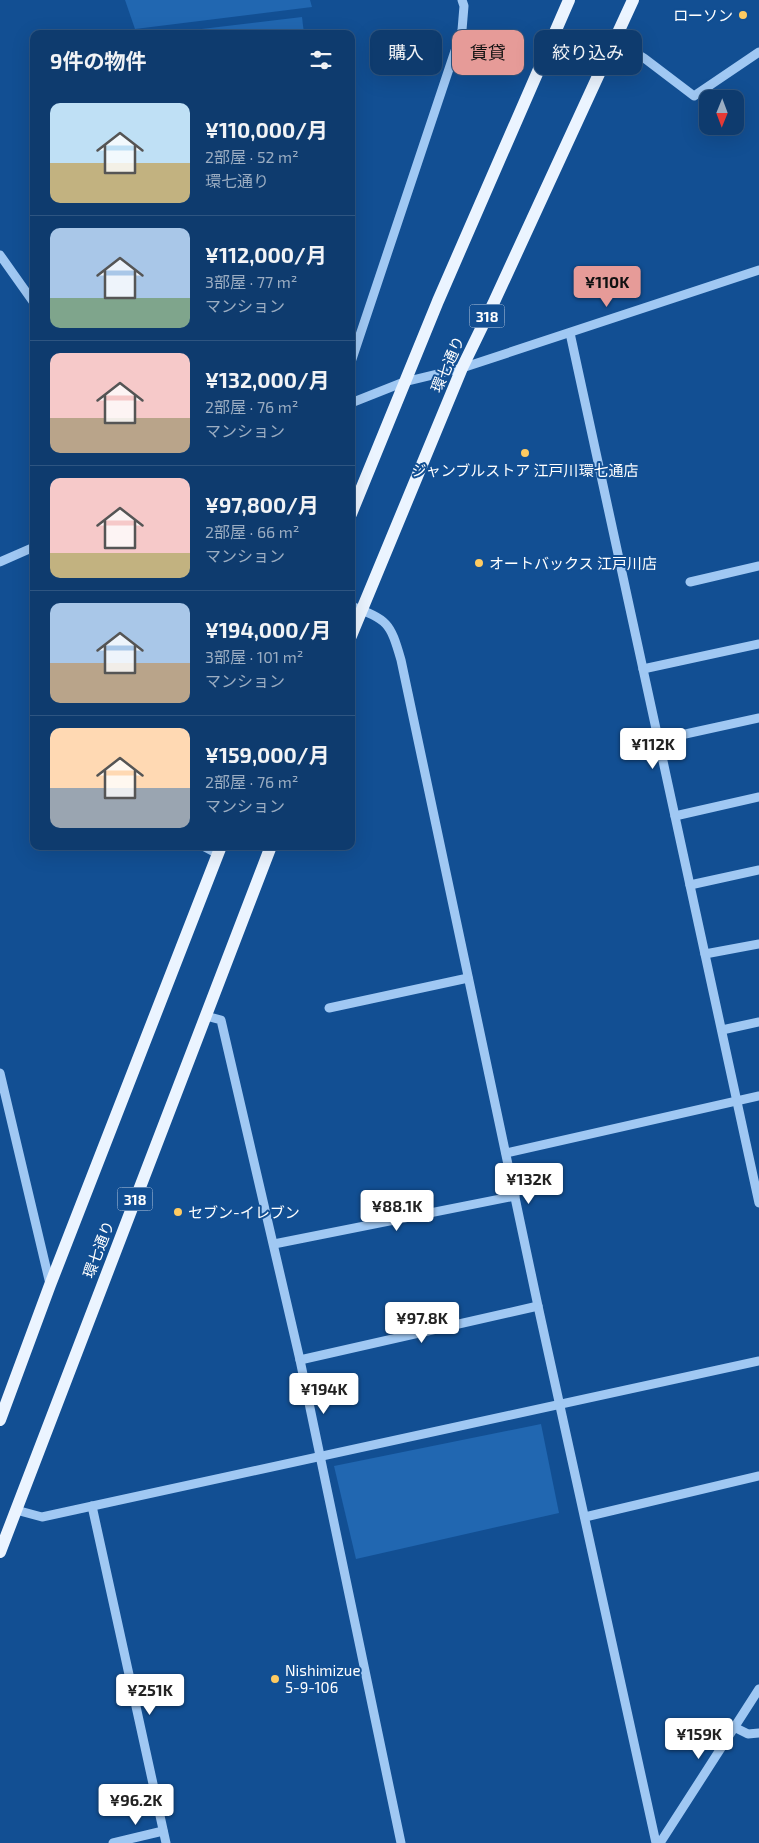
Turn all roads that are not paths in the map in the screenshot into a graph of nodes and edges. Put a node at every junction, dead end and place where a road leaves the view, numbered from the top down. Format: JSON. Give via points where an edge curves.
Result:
{"nodes":[{"id":1,"x":462,"y":0,"type":"edge"},
{"id":2,"x":569,"y":0,"type":"edge"},
{"id":3,"x":633,"y":0,"type":"edge"},
{"id":4,"x":619,"y":30,"type":"edge"},
{"id":5,"x":759,"y":52,"type":"edge"},
{"id":6,"x":642,"y":57,"type":"edge"},
{"id":7,"x":598,"y":75,"type":"edge"},
{"id":8,"x":0,"y":255,"type":"edge"},
{"id":9,"x":759,"y":270,"type":"edge"},
{"id":10,"x":30,"y":296,"type":"edge"},
{"id":11,"x":570,"y":333,"type":"junction"},
{"id":12,"x":355,"y":350,"type":"edge"},
{"id":13,"x":462,"y":368,"type":"junction"},
{"id":14,"x":404,"y":382,"type":"junction"},
{"id":15,"x":355,"y":401,"type":"edge"},
{"id":16,"x":355,"y":504,"type":"edge"},
{"id":17,"x":30,"y":549,"type":"edge"},
{"id":18,"x":0,"y":562,"type":"edge"},
{"id":19,"x":759,"y":566,"type":"edge"},
{"id":20,"x":690,"y":582,"type":"dead end"},
{"id":21,"x":356,"y":608,"type":"edge"},
{"id":22,"x":759,"y":644,"type":"edge"},
{"id":23,"x":643,"y":669,"type":"junction"},
{"id":24,"x":759,"y":718,"type":"edge"},
{"id":25,"x":658,"y":740,"type":"junction"},
{"id":26,"x":759,"y":797,"type":"edge"},
{"id":27,"x":675,"y":816,"type":"junction"},
{"id":28,"x":220,"y":850,"type":"edge"},
{"id":29,"x":269,"y":850,"type":"edge"},
{"id":30,"x":759,"y":870,"type":"edge"},
{"id":31,"x":690,"y":885,"type":"junction"},
{"id":32,"x":759,"y":944,"type":"edge"},
{"id":33,"x":705,"y":954,"type":"junction"},
{"id":34,"x":468,"y":978,"type":"junction"},
{"id":35,"x":329,"y":1008,"type":"dead end"},
{"id":36,"x":206,"y":1016,"type":"junction"},
{"id":37,"x":759,"y":1022,"type":"edge"},
{"id":38,"x":722,"y":1030,"type":"junction"},
{"id":39,"x":0,"y":1073,"type":"edge"},
{"id":40,"x":759,"y":1096,"type":"edge"},
{"id":41,"x":737,"y":1101,"type":"junction"},
{"id":42,"x":506,"y":1153,"type":"junction"},
{"id":43,"x":756,"y":1175,"type":"edge"},
{"id":44,"x":515,"y":1196,"type":"junction"},
{"id":45,"x":759,"y":1203,"type":"edge"},
{"id":46,"x":274,"y":1244,"type":"junction"},
{"id":47,"x":50,"y":1285,"type":"junction"},
{"id":48,"x":538,"y":1306,"type":"junction"},
{"id":49,"x":300,"y":1360,"type":"junction"},
{"id":50,"x":759,"y":1361,"type":"edge"},
{"id":51,"x":560,"y":1404,"type":"junction"},
{"id":52,"x":0,"y":1420,"type":"edge"},
{"id":53,"x":320,"y":1456,"type":"junction"},
{"id":54,"x":759,"y":1476,"type":"edge"},
{"id":55,"x":92,"y":1506,"type":"junction"},
{"id":56,"x":16,"y":1510,"type":"junction"},
{"id":57,"x":584,"y":1517,"type":"junction"},
{"id":58,"x":0,"y":1552,"type":"edge"},
{"id":59,"x":759,"y":1689,"type":"edge"},
{"id":60,"x":734,"y":1727,"type":"junction"},
{"id":61,"x":759,"y":1733,"type":"edge"},
{"id":62,"x":163,"y":1832,"type":"junction"},
{"id":63,"x":113,"y":1843,"type":"edge"},
{"id":64,"x":166,"y":1843,"type":"edge"},
{"id":65,"x":402,"y":1843,"type":"edge"},
{"id":66,"x":656,"y":1843,"type":"edge"},
{"id":67,"x":660,"y":1843,"type":"edge"}],
"edges":[{"from":1,"to":12,"type":"street","via":[[462,30]]},
{"from":2,"to":14,"type":"main road"},
{"from":3,"to":4,"type":"main road","name":"環七通り","number":"318"},
{"from":5,"to":6,"type":"street","via":[[694,96]]},
{"from":7,"to":13,"type":"main road","name":"環七通り","number":"318"},
{"from":8,"to":10,"type":"street"},
{"from":9,"to":11,"type":"street"},
{"from":11,"to":13,"type":"street"},
{"from":11,"to":23,"type":"street"},
{"from":13,"to":14,"type":"street"},
{"from":13,"to":21,"type":"main road","name":"環七通り","number":"318"},
{"from":14,"to":15,"type":"street"},
{"from":14,"to":16,"type":"main road"},
{"from":17,"to":18,"type":"street"},
{"from":19,"to":20,"type":"street"},
{"from":21,"to":34,"type":"street","via":[[384,620],[393,632]]},
{"from":22,"to":23,"type":"street"},
{"from":23,"to":25,"type":"street"},
{"from":24,"to":25,"type":"street"},
{"from":25,"to":27,"type":"street"},
{"from":26,"to":27,"type":"street"},
{"from":27,"to":31,"type":"street"},
{"from":28,"to":47,"type":"main road","name":"環七通り"},
{"from":29,"to":36,"type":"main road","name":"環七通り","number":"318"},
{"from":30,"to":31,"type":"street"},
{"from":31,"to":33,"type":"street"},
{"from":32,"to":33,"type":"street"},
{"from":33,"to":38,"type":"street"},
{"from":34,"to":35,"type":"street"},
{"from":34,"to":42,"type":"street"},
{"from":36,"to":46,"type":"street","via":[[221,1020]]},
{"from":36,"to":56,"type":"main road","name":"環七通り","number":"318"},
{"from":37,"to":38,"type":"street"},
{"from":38,"to":41,"type":"street"},
{"from":39,"to":47,"type":"street"},
{"from":40,"to":41,"type":"street"},
{"from":41,"to":42,"type":"street"},
{"from":41,"to":43,"type":"street"},
{"from":42,"to":44,"type":"street"},
{"from":43,"to":45,"type":"street"},
{"from":44,"to":46,"type":"street"},
{"from":44,"to":48,"type":"street"},
{"from":46,"to":49,"type":"street"},
{"from":47,"to":52,"type":"main road","name":"環七通り"},
{"from":48,"to":49,"type":"street"},
{"from":48,"to":51,"type":"street"},
{"from":49,"to":53,"type":"street"},
{"from":50,"to":51,"type":"street"},
{"from":51,"to":53,"type":"street"},
{"from":51,"to":57,"type":"street"},
{"from":53,"to":55,"type":"street"},
{"from":53,"to":65,"type":"street"},
{"from":54,"to":57,"type":"street"},
{"from":55,"to":56,"type":"street","via":[[42,1517]]},
{"from":55,"to":62,"type":"street"},
{"from":56,"to":58,"type":"main road","name":"環七通り","number":"318"},
{"from":57,"to":66,"type":"street"},
{"from":59,"to":60,"type":"street"},
{"from":60,"to":61,"type":"street","via":[[748,1734]]},
{"from":60,"to":67,"type":"street"},
{"from":62,"to":63,"type":"street"},
{"from":62,"to":64,"type":"street"}]}
